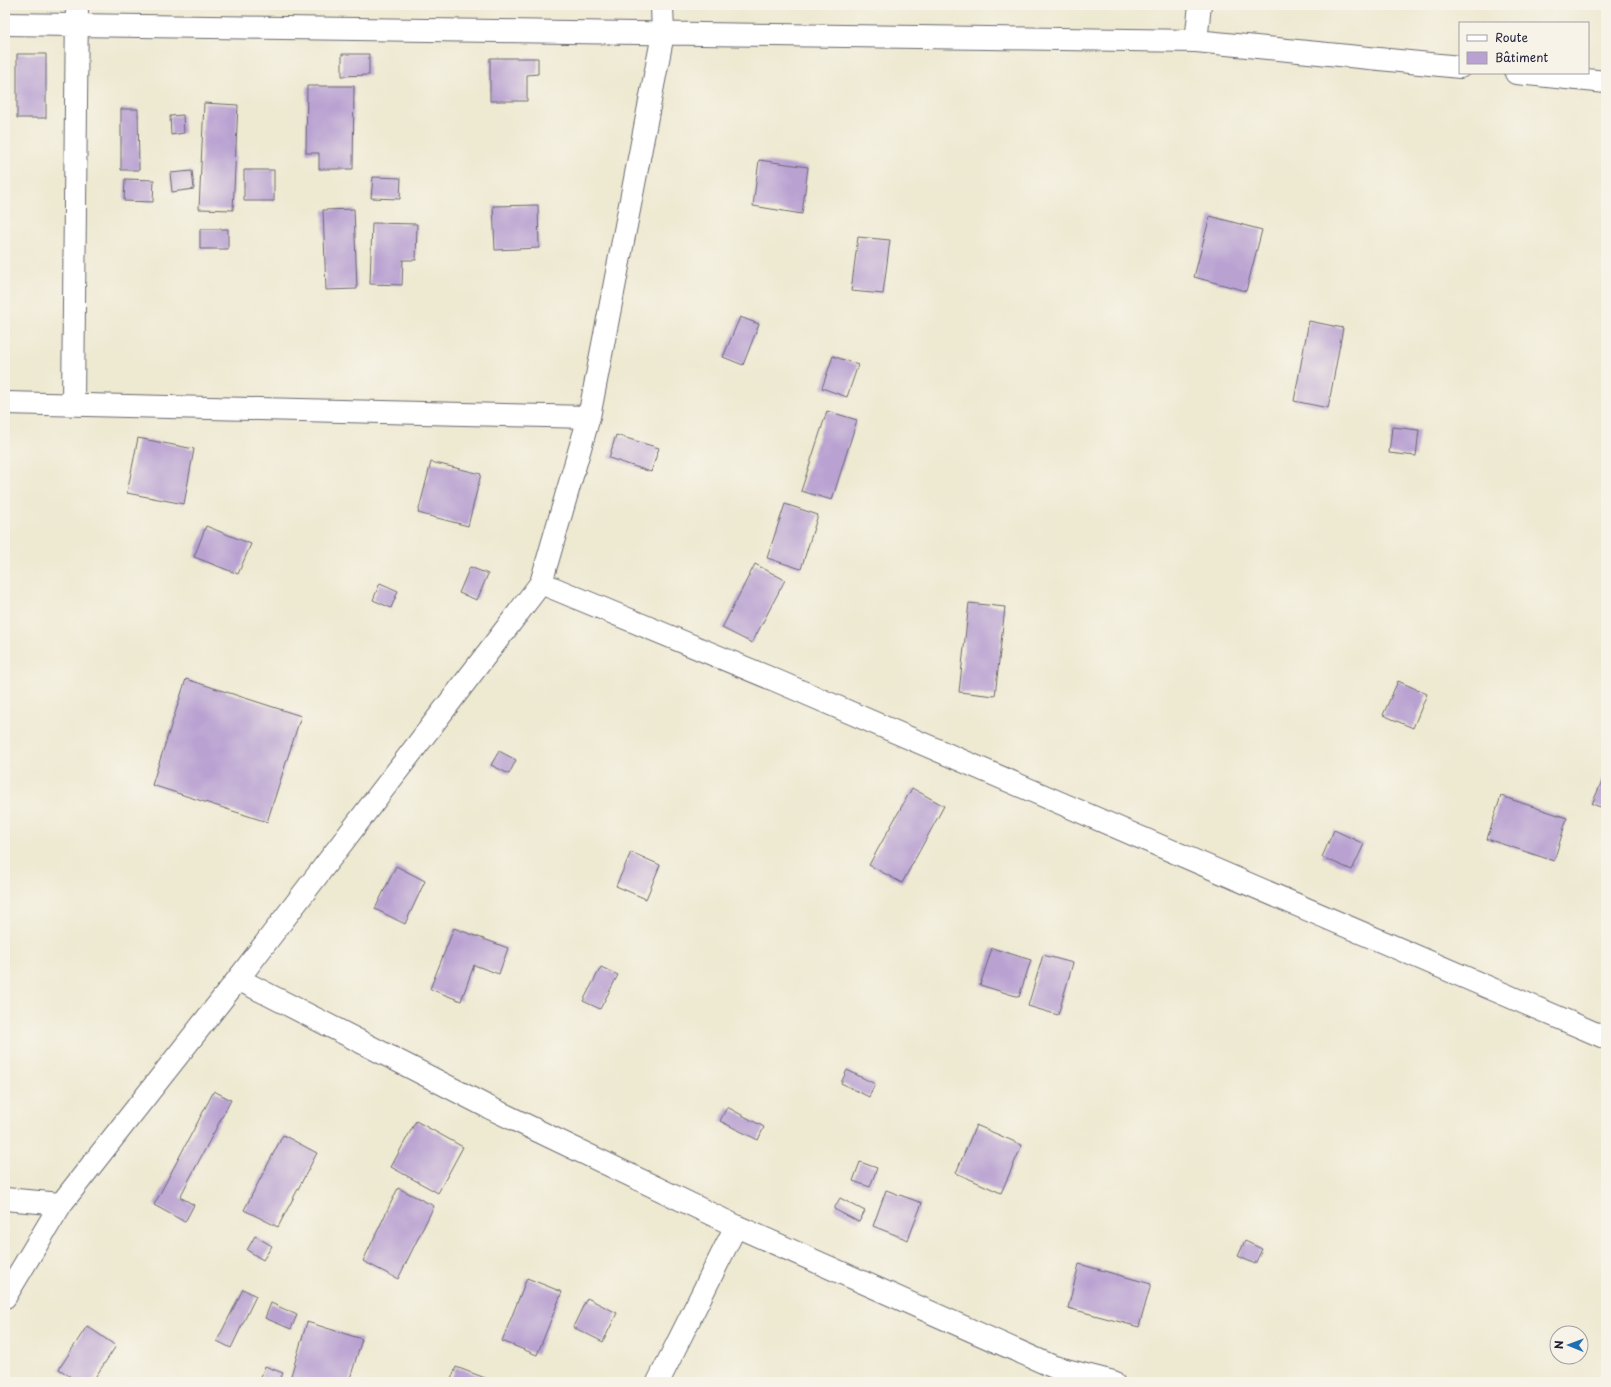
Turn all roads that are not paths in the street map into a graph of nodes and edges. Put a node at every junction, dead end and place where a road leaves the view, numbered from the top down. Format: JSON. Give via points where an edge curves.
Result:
{"nodes":[{"id":1,"x":662,"y":5,"type":"edge"},
{"id":2,"x":1200,"y":5,"type":"edge"},
{"id":3,"x":77,"y":15,"type":"edge"},
{"id":4,"x":5,"y":24,"type":"edge"},
{"id":5,"x":663,"y":34,"type":"junction"},
{"id":6,"x":1196,"y":41,"type":"junction"},
{"id":7,"x":1459,"y":68,"type":"edge"},
{"id":8,"x":1526,"y":74,"type":"edge"},
{"id":9,"x":1606,"y":82,"type":"edge"},
{"id":10,"x":5,"y":402,"type":"edge"},
{"id":11,"x":73,"y":404,"type":"junction"},
{"id":12,"x":589,"y":417,"type":"junction"},
{"id":13,"x":541,"y":583,"type":"junction"},
{"id":14,"x":238,"y":979,"type":"junction"},
{"id":15,"x":1606,"y":1038,"type":"edge"},
{"id":16,"x":5,"y":1199,"type":"edge"},
{"id":17,"x":61,"y":1204,"type":"junction"},
{"id":18,"x":736,"y":1226,"type":"junction"},
{"id":19,"x":5,"y":1297,"type":"edge"},
{"id":20,"x":1053,"y":1374,"type":"edge"},
{"id":21,"x":658,"y":1382,"type":"edge"},
{"id":22,"x":1113,"y":1382,"type":"edge"}],
"edges":[{"from":1,"to":5,"type":"street"},
{"from":2,"to":6,"type":"street"},
{"from":3,"to":4,"type":"street"},
{"from":3,"to":5,"type":"street"},
{"from":3,"to":11,"type":"street"},
{"from":5,"to":6,"type":"street"},
{"from":5,"to":12,"type":"street"},
{"from":6,"to":7,"type":"street"},
{"from":8,"to":9,"type":"street"},
{"from":10,"to":11,"type":"street"},
{"from":11,"to":12,"type":"street"},
{"from":12,"to":13,"type":"street"},
{"from":13,"to":14,"type":"street"},
{"from":13,"to":15,"type":"street","via":[[777,681]]},
{"from":14,"to":17,"type":"street"},
{"from":14,"to":18,"type":"street","via":[[486,1106]]},
{"from":16,"to":17,"type":"street"},
{"from":17,"to":19,"type":"street"},
{"from":18,"to":20,"type":"street"},
{"from":18,"to":21,"type":"street"},
{"from":20,"to":22,"type":"street"}]}
